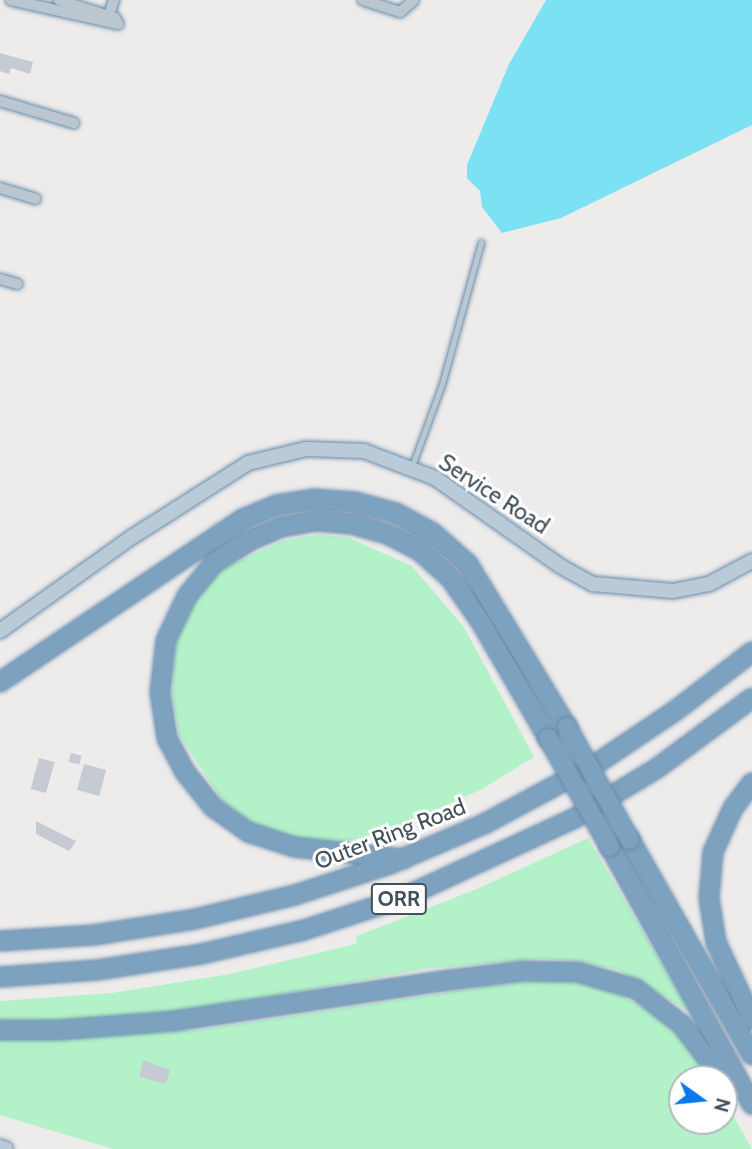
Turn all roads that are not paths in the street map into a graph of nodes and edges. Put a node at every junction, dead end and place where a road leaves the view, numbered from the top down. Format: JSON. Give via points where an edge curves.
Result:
{"nodes":[{"id":1,"x":12,"y":0,"type":"edge"},
{"id":2,"x":59,"y":0,"type":"edge"},
{"id":3,"x":114,"y":0,"type":"edge"},
{"id":4,"x":363,"y":0,"type":"edge"},
{"id":5,"x":414,"y":0,"type":"edge"},
{"id":6,"x":109,"y":15,"type":"junction"},
{"id":7,"x":0,"y":101,"type":"edge"},
{"id":8,"x":74,"y":124,"type":"dead end"},
{"id":9,"x":0,"y":188,"type":"edge"},
{"id":10,"x":35,"y":199,"type":"dead end"},
{"id":11,"x":481,"y":242,"type":"dead end"},
{"id":12,"x":0,"y":278,"type":"edge"},
{"id":13,"x":18,"y":284,"type":"dead end"},
{"id":14,"x":411,"y":469,"type":"junction"},
{"id":15,"x":752,"y":561,"type":"edge"},
{"id":16,"x":0,"y":631,"type":"edge"},
{"id":17,"x":752,"y":652,"type":"edge"},
{"id":18,"x":0,"y":682,"type":"edge"},
{"id":19,"x":752,"y":698,"type":"edge"},
{"id":20,"x":752,"y":783,"type":"edge"},
{"id":21,"x":404,"y":859,"type":"junction"},
{"id":22,"x":0,"y":941,"type":"edge"},
{"id":23,"x":0,"y":977,"type":"edge"},
{"id":24,"x":752,"y":1019,"type":"edge"},
{"id":25,"x":0,"y":1030,"type":"edge"},
{"id":26,"x":752,"y":1055,"type":"edge"},
{"id":27,"x":713,"y":1065,"type":"edge"},
{"id":28,"x":738,"y":1095,"type":"edge"},
{"id":29,"x":752,"y":1104,"type":"edge"},
{"id":30,"x":752,"y":1111,"type":"edge"},
{"id":31,"x":0,"y":1148,"type":"edge"},
{"id":32,"x":6,"y":1149,"type":"edge"}],
"edges":[{"from":1,"to":6,"type":"street","via":[[117,26],[118,20]]},
{"from":2,"to":6,"type":"street"},
{"from":3,"to":6,"type":"street"},
{"from":4,"to":5,"type":"street","via":[[400,12]]},
{"from":7,"to":8,"type":"street"},
{"from":9,"to":10,"type":"street"},
{"from":11,"to":14,"type":"lane","via":[[442,384]]},
{"from":12,"to":13,"type":"street"},
{"from":14,"to":15,"type":"main road","name":"Service Road","via":[[435,478],[593,584],[673,591],[709,584]]},
{"from":14,"to":16,"type":"main road","name":"Service Road","via":[[364,451],[317,449],[248,463],[132,537]]},
{"from":17,"to":21,"type":"highway","name":"Outer Ring Road","number":"ORR","via":[[596,764],[484,824]]},
{"from":18,"to":26,"type":"highway","bridge":true,"via":[[243,519],[276,505],[315,499],[355,502],[396,513],[433,533],[468,564],[567,727]]},
{"from":19,"to":23,"type":"highway","number":"ORR","via":[[656,769],[573,819],[402,898],[304,930],[201,954],[97,970]]},
{"from":20,"to":24,"type":"highway","via":[[733,808],[713,852],[709,898],[716,942]]},
{"from":21,"to":22,"type":"highway","name":"Outer Ring Road","number":"ORR","via":[[295,895],[195,919],[94,935]]},
{"from":21,"to":29,"type":"highway","bridge":true,"via":[[294,847],[248,832],[213,807],[185,772],[167,738],[160,692],[166,640],[187,596],[214,563],[251,540],[282,527],[316,521],[352,524],[387,534],[420,551],[451,579],[548,738]]},
{"from":25,"to":27,"type":"highway","via":[[174,1021],[470,978],[578,972],[636,989],[682,1025]]},
{"from":28,"to":30,"type":"highway"},
{"from":31,"to":32,"type":"main road"}]}
